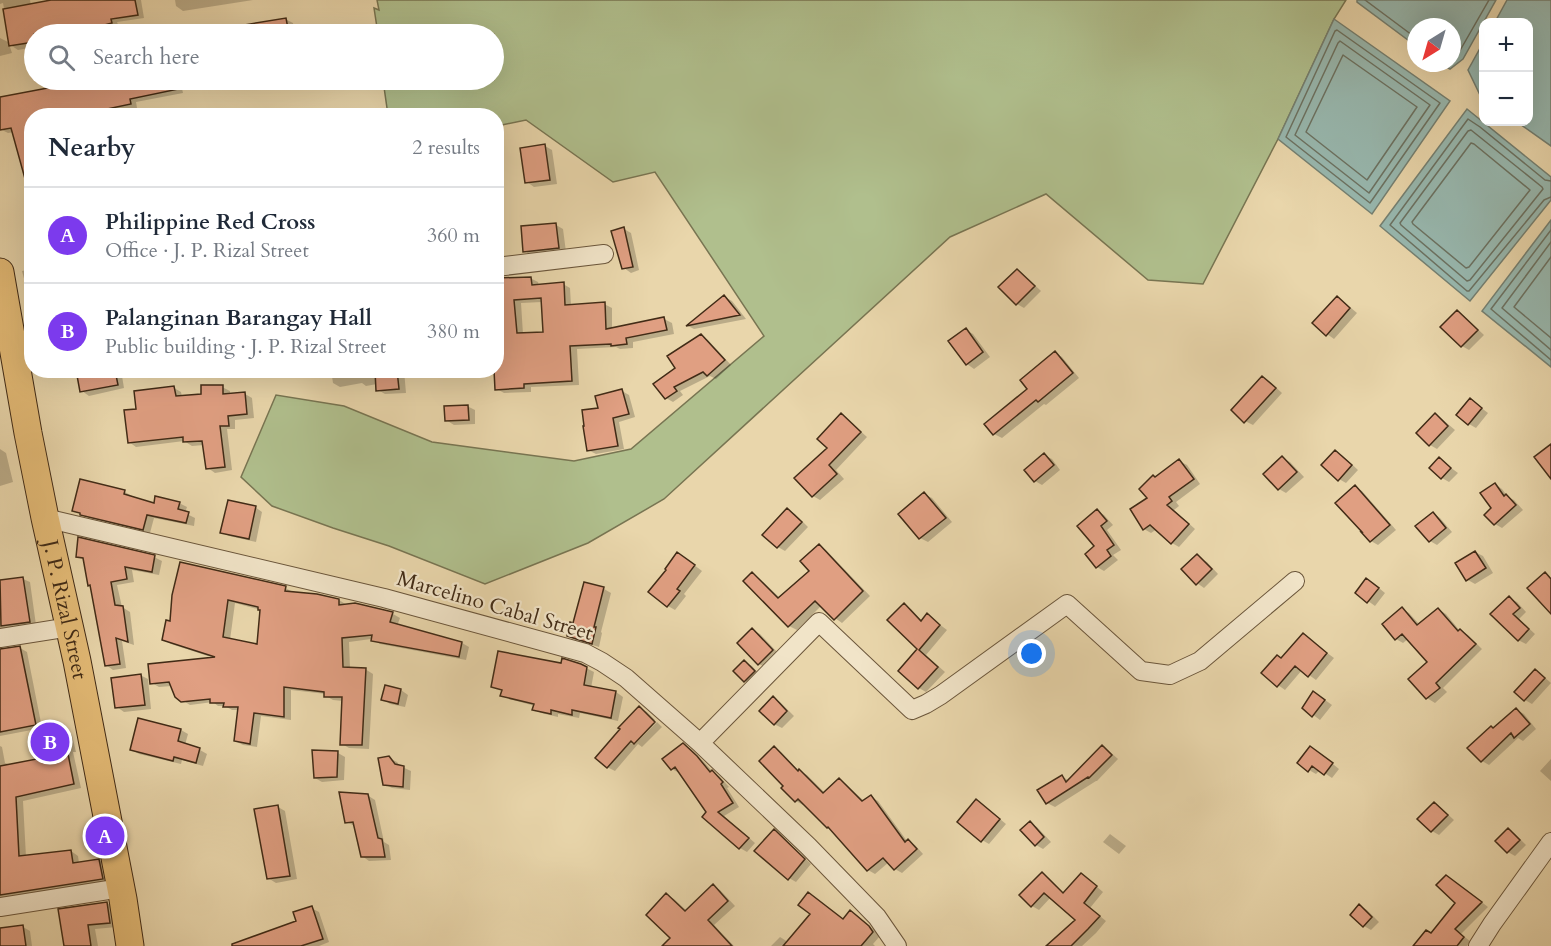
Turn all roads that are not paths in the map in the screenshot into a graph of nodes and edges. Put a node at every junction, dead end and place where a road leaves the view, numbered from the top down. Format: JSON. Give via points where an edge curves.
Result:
{"nodes":[{"id":1,"x":604,"y":254,"type":"dead end"},
{"id":2,"x":504,"y":266,"type":"edge"},
{"id":3,"x":0,"y":272,"type":"edge"},
{"id":4,"x":23,"y":358,"type":"edge"},
{"id":5,"x":26,"y":378,"type":"edge"},
{"id":6,"x":45,"y":518,"type":"junction"},
{"id":7,"x":1295,"y":581,"type":"dead end"},
{"id":8,"x":70,"y":627,"type":"junction"},
{"id":9,"x":0,"y":638,"type":"edge"},
{"id":10,"x":700,"y":743,"type":"junction"},
{"id":11,"x":1551,"y":842,"type":"edge"},
{"id":12,"x":120,"y":888,"type":"junction"},
{"id":13,"x":0,"y":908,"type":"edge"},
{"id":14,"x":130,"y":946,"type":"edge"},
{"id":15,"x":897,"y":946,"type":"edge"},
{"id":16,"x":1478,"y":946,"type":"edge"}],
"edges":[{"from":1,"to":2,"type":"street"},
{"from":3,"to":4,"type":"main road","name":"J. P. Rizal Street"},
{"from":5,"to":6,"type":"main road","name":"J. P. Rizal Street"},
{"from":6,"to":8,"type":"main road","name":"J. P. Rizal Street"},
{"from":6,"to":10,"type":"street","name":"Marcelino Cabal Street","via":[[384,598],[585,653],[626,678]]},
{"from":7,"to":10,"type":"street","via":[[1200,661],[1170,675],[1142,671],[1067,604],[941,695],[912,710],[819,622]]},
{"from":8,"to":9,"type":"street"},
{"from":8,"to":12,"type":"main road","name":"J. P. Rizal Street"},
{"from":10,"to":15,"type":"street","name":"Marcelino Cabal Street","via":[[877,917]]},
{"from":11,"to":16,"type":"street"},
{"from":12,"to":13,"type":"street"},
{"from":12,"to":14,"type":"main road","name":"J. P. Rizal Street"}]}
